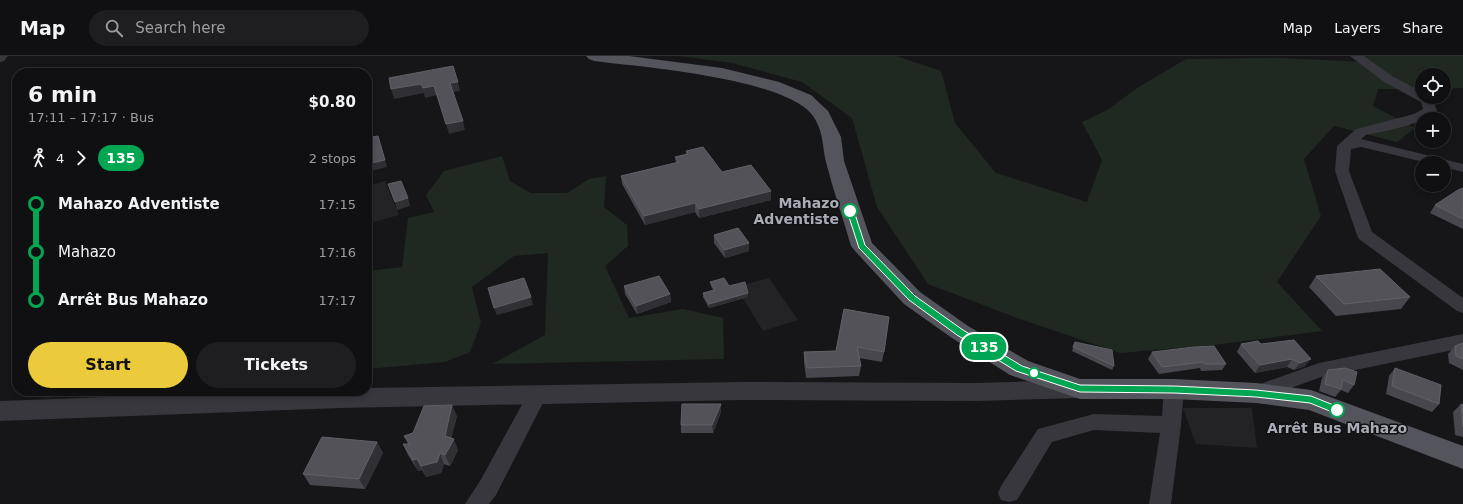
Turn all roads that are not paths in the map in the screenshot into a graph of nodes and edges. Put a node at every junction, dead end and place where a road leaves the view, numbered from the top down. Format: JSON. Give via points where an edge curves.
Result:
{"nodes":[{"id":1,"x":594,"y":56,"type":"edge"},
{"id":2,"x":1356,"y":56,"type":"edge"},
{"id":3,"x":1344,"y":146,"type":"junction"},
{"id":4,"x":1418,"y":156,"type":"edge"},
{"id":5,"x":1451,"y":165,"type":"edge"},
{"id":6,"x":1463,"y":168,"type":"edge"},
{"id":7,"x":1463,"y":307,"type":"edge"},
{"id":8,"x":1463,"y":341,"type":"edge"},
{"id":9,"x":1080,"y":389,"type":"junction"},
{"id":10,"x":1174,"y":389,"type":"junction"},
{"id":11,"x":1256,"y":393,"type":"junction"},
{"id":12,"x":538,"y":395,"type":"junction"},
{"id":13,"x":0,"y":411,"type":"edge"},
{"id":14,"x":1171,"y":425,"type":"junction"},
{"id":15,"x":1463,"y":458,"type":"edge"},
{"id":16,"x":1009,"y":493,"type":"dead end"},
{"id":17,"x":476,"y":504,"type":"edge"},
{"id":18,"x":1160,"y":504,"type":"edge"}],
"edges":[{"from":1,"to":9,"type":"main road","via":[[722,73],[773,85],[805,99],[822,115],[832,137],[836,161],[862,246],[912,298],[960,332],[1019,368]]},
{"from":2,"to":3,"type":"street","via":[[1388,79],[1427,100],[1430,111],[1419,117],[1361,132]]},
{"from":3,"to":4,"type":"street","via":[[1361,143]]},
{"from":3,"to":7,"type":"street","via":[[1342,171],[1365,235]]},
{"from":5,"to":6,"type":"street"},
{"from":8,"to":11,"type":"street","via":[[1319,370]]},
{"from":9,"to":10,"type":"main road"},
{"from":9,"to":12,"type":"street"},
{"from":10,"to":11,"type":"main road"},
{"from":10,"to":14,"type":"street"},
{"from":11,"to":15,"type":"main road","via":[[1311,400]]},
{"from":12,"to":13,"type":"street","via":[[332,398]]},
{"from":12,"to":17,"type":"street","via":[[488,488]]},
{"from":14,"to":16,"type":"street","via":[[1094,422],[1045,435]]},
{"from":14,"to":18,"type":"street"}]}
